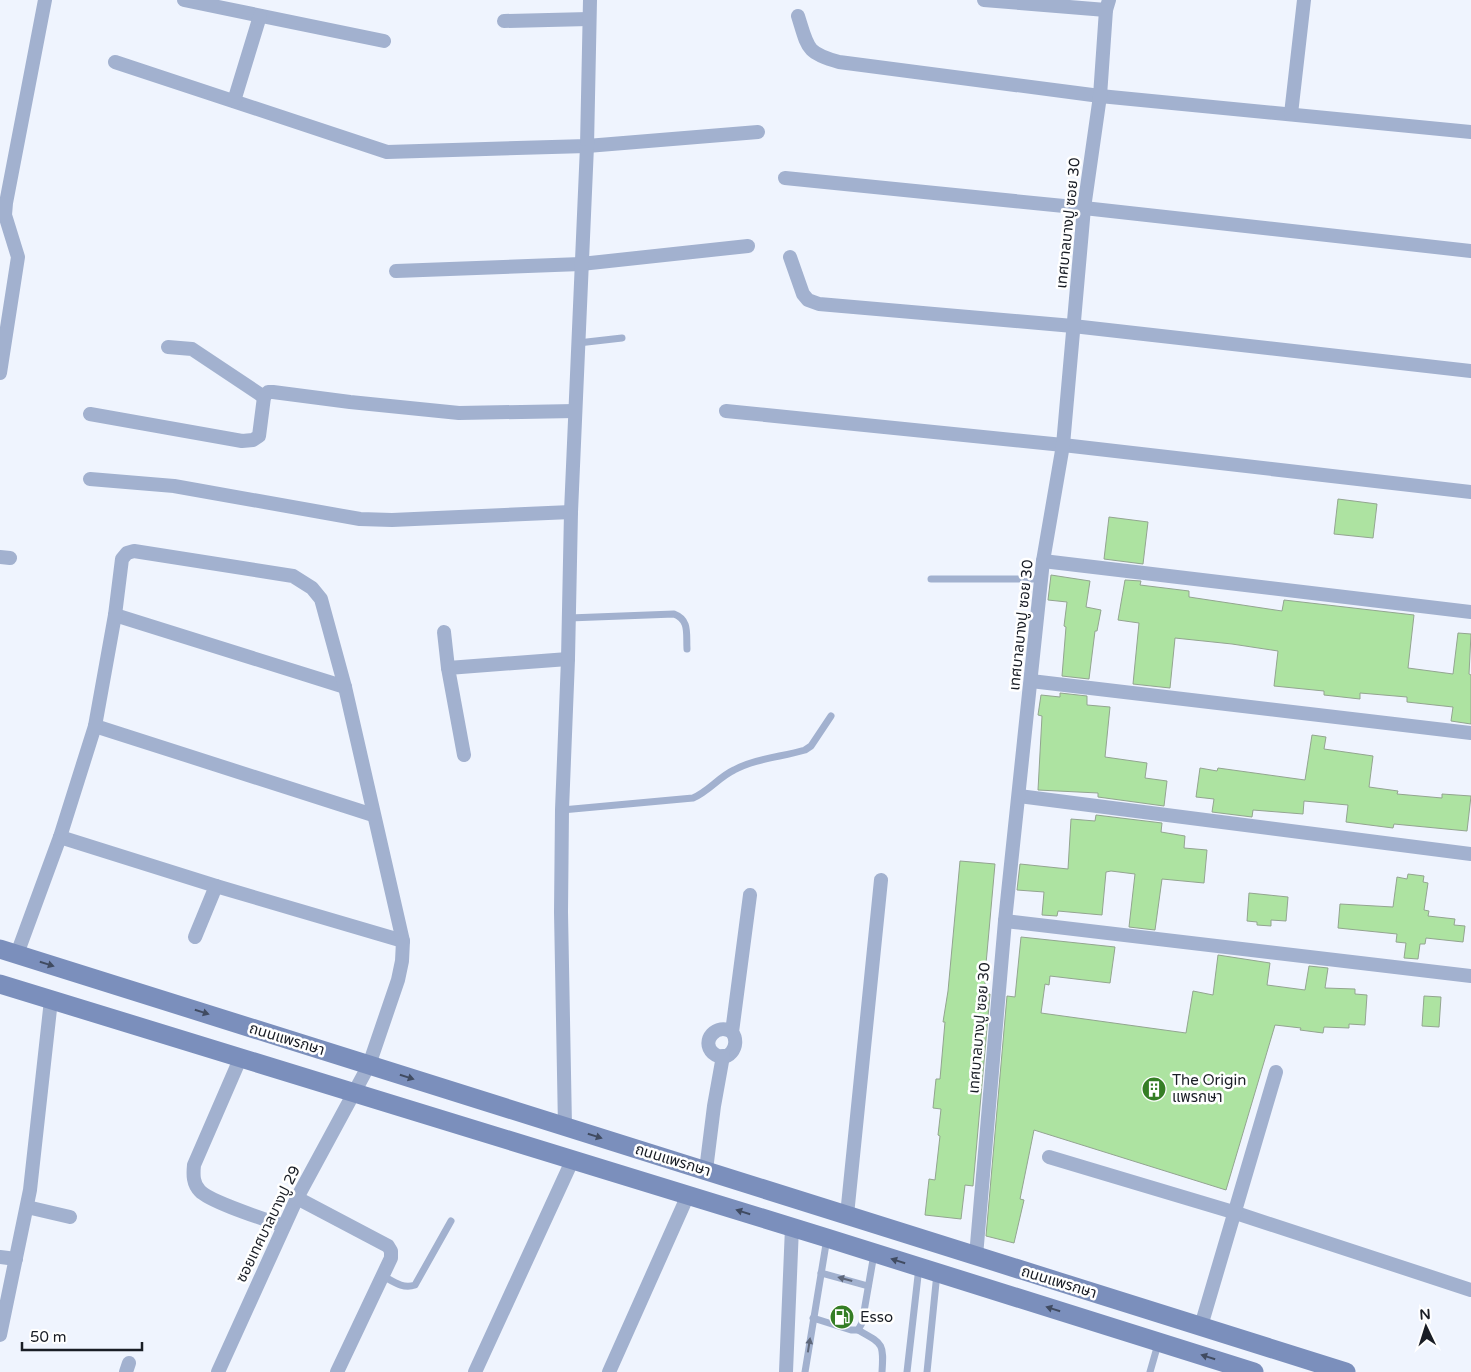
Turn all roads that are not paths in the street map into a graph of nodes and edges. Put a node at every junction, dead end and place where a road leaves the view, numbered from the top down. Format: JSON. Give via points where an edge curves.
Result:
{"nodes":[{"id":1,"x":45,"y":0,"type":"edge"},
{"id":2,"x":184,"y":0,"type":"edge"},
{"id":3,"x":590,"y":0,"type":"edge"},
{"id":4,"x":984,"y":0,"type":"edge"},
{"id":5,"x":1304,"y":0,"type":"edge"},
{"id":6,"x":1108,"y":5,"type":"edge"},
{"id":7,"x":260,"y":16,"type":"junction"},
{"id":8,"x":798,"y":16,"type":"dead end"},
{"id":9,"x":590,"y":19,"type":"junction"},
{"id":10,"x":504,"y":21,"type":"dead end"},
{"id":11,"x":384,"y":41,"type":"dead end"},
{"id":12,"x":115,"y":62,"type":"dead end"},
{"id":13,"x":1100,"y":96,"type":"junction"},
{"id":14,"x":234,"y":101,"type":"junction"},
{"id":15,"x":1291,"y":114,"type":"junction"},
{"id":16,"x":758,"y":132,"type":"dead end"},
{"id":17,"x":1471,"y":132,"type":"edge"},
{"id":18,"x":587,"y":146,"type":"junction"},
{"id":19,"x":785,"y":178,"type":"dead end"},
{"id":20,"x":1084,"y":208,"type":"junction"},
{"id":21,"x":748,"y":246,"type":"dead end"},
{"id":22,"x":1471,"y":251,"type":"edge"},
{"id":23,"x":790,"y":258,"type":"dead end"},
{"id":24,"x":581,"y":264,"type":"junction"},
{"id":25,"x":396,"y":271,"type":"dead end"},
{"id":26,"x":1073,"y":326,"type":"junction"},
{"id":27,"x":622,"y":338,"type":"dead end"},
{"id":28,"x":578,"y":343,"type":"junction"},
{"id":29,"x":168,"y":347,"type":"dead end"},
{"id":30,"x":1471,"y":371,"type":"edge"},
{"id":31,"x":0,"y":373,"type":"edge"},
{"id":32,"x":264,"y":397,"type":"junction"},
{"id":33,"x":575,"y":411,"type":"junction"},
{"id":34,"x":726,"y":412,"type":"dead end"},
{"id":35,"x":90,"y":414,"type":"dead end"},
{"id":36,"x":1063,"y":445,"type":"junction"},
{"id":37,"x":90,"y":479,"type":"dead end"},
{"id":38,"x":1471,"y":492,"type":"edge"},
{"id":39,"x":571,"y":512,"type":"junction"},
{"id":40,"x":1043,"y":561,"type":"junction"},
{"id":41,"x":931,"y":579,"type":"dead end"},
{"id":42,"x":1042,"y":579,"type":"junction"},
{"id":43,"x":1471,"y":612,"type":"edge"},
{"id":44,"x":115,"y":615,"type":"junction"},
{"id":45,"x":569,"y":618,"type":"junction"},
{"id":46,"x":444,"y":632,"type":"dead end"},
{"id":47,"x":687,"y":648,"type":"dead end"},
{"id":48,"x":568,"y":659,"type":"junction"},
{"id":49,"x":448,"y":668,"type":"junction"},
{"id":50,"x":1031,"y":681,"type":"junction"},
{"id":51,"x":345,"y":687,"type":"junction"},
{"id":52,"x":831,"y":716,"type":"dead end"},
{"id":53,"x":95,"y":726,"type":"junction"},
{"id":54,"x":1471,"y":733,"type":"edge"},
{"id":55,"x":464,"y":755,"type":"dead end"},
{"id":56,"x":1019,"y":796,"type":"junction"},
{"id":57,"x":562,"y":810,"type":"junction"},
{"id":58,"x":373,"y":815,"type":"junction"},
{"id":59,"x":60,"y":837,"type":"junction"},
{"id":60,"x":1471,"y":854,"type":"edge"},
{"id":61,"x":881,"y":880,"type":"dead end"},
{"id":62,"x":216,"y":886,"type":"junction"},
{"id":63,"x":750,"y":895,"type":"dead end"},
{"id":64,"x":1005,"y":921,"type":"junction"},
{"id":65,"x":195,"y":937,"type":"dead end"},
{"id":66,"x":403,"y":941,"type":"junction"},
{"id":67,"x":9,"y":952,"type":"edge"},
{"id":68,"x":1471,"y":976,"type":"edge"},
{"id":69,"x":0,"y":984,"type":"edge"},
{"id":70,"x":52,"y":1000,"type":"junction"},
{"id":71,"x":732,"y":1032,"type":"junction"},
{"id":72,"x":723,"y":1056,"type":"junction"},
{"id":73,"x":240,"y":1059,"type":"junction"},
{"id":74,"x":369,"y":1065,"type":"junction"},
{"id":75,"x":1276,"y":1072,"type":"dead end"},
{"id":76,"x":354,"y":1093,"type":"junction"},
{"id":77,"x":564,"y":1127,"type":"junction"},
{"id":78,"x":1049,"y":1158,"type":"dead end"},
{"id":79,"x":572,"y":1160,"type":"junction"},
{"id":80,"x":706,"y":1170,"type":"junction"},
{"id":81,"x":688,"y":1196,"type":"junction"},
{"id":82,"x":297,"y":1198,"type":"junction"},
{"id":83,"x":27,"y":1207,"type":"junction"},
{"id":84,"x":1233,"y":1212,"type":"junction"},
{"id":85,"x":848,"y":1215,"type":"junction"},
{"id":86,"x":70,"y":1218,"type":"dead end"},
{"id":87,"x":451,"y":1220,"type":"dead end"},
{"id":88,"x":284,"y":1226,"type":"junction"},
{"id":89,"x":792,"y":1227,"type":"junction"},
{"id":90,"x":827,"y":1238,"type":"junction"},
{"id":91,"x":874,"y":1253,"type":"junction"},
{"id":92,"x":976,"y":1256,"type":"junction"},
{"id":93,"x":0,"y":1257,"type":"edge"},
{"id":94,"x":16,"y":1260,"type":"junction"},
{"id":95,"x":928,"y":1270,"type":"junction"},
{"id":96,"x":820,"y":1272,"type":"junction"},
{"id":97,"x":383,"y":1276,"type":"junction"},
{"id":98,"x":868,"y":1286,"type":"junction"},
{"id":99,"x":1471,"y":1290,"type":"edge"},
{"id":100,"x":813,"y":1318,"type":"junction"},
{"id":101,"x":1201,"y":1326,"type":"junction"},
{"id":102,"x":858,"y":1330,"type":"junction"},
{"id":103,"x":0,"y":1335,"type":"edge"},
{"id":104,"x":1159,"y":1342,"type":"junction"},
{"id":105,"x":218,"y":1372,"type":"edge"},
{"id":106,"x":337,"y":1372,"type":"edge"},
{"id":107,"x":474,"y":1372,"type":"edge"},
{"id":108,"x":609,"y":1372,"type":"edge"},
{"id":109,"x":786,"y":1372,"type":"edge"},
{"id":110,"x":805,"y":1372,"type":"edge"},
{"id":111,"x":882,"y":1372,"type":"edge"},
{"id":112,"x":907,"y":1372,"type":"edge"},
{"id":113,"x":927,"y":1372,"type":"edge"},
{"id":114,"x":1150,"y":1372,"type":"edge"},
{"id":115,"x":1254,"y":1372,"type":"edge"},
{"id":116,"x":1346,"y":1372,"type":"edge"}],
"edges":[{"from":1,"to":31,"type":"street","via":[[6,202],[5,215],[18,257]]},
{"from":2,"to":7,"type":"street"},
{"from":3,"to":9,"type":"street"},
{"from":4,"to":6,"type":"street"},
{"from":5,"to":15,"type":"street"},
{"from":6,"to":13,"type":"street","name":"เทศบาลบางปู ซอย 30"},
{"from":7,"to":11,"type":"street"},
{"from":7,"to":14,"type":"street"},
{"from":8,"to":13,"type":"street","via":[[805,41],[820,57]]},
{"from":9,"to":10,"type":"street"},
{"from":9,"to":18,"type":"street"},
{"from":12,"to":14,"type":"street"},
{"from":13,"to":15,"type":"street"},
{"from":13,"to":20,"type":"street","name":"เทศบาลบางปู ซอย 30"},
{"from":14,"to":18,"type":"street","via":[[387,152]]},
{"from":15,"to":17,"type":"street"},
{"from":16,"to":18,"type":"street"},
{"from":18,"to":24,"type":"street"},
{"from":19,"to":20,"type":"street"},
{"from":20,"to":22,"type":"street"},
{"from":20,"to":26,"type":"street","name":"เทศบาลบางปู ซอย 30"},
{"from":21,"to":24,"type":"street"},
{"from":23,"to":26,"type":"street","via":[[803,294],[819,304]]},
{"from":24,"to":25,"type":"street"},
{"from":24,"to":28,"type":"street"},
{"from":26,"to":30,"type":"street"},
{"from":26,"to":36,"type":"street","name":"เทศบาลบางปู ซอย 30"},
{"from":27,"to":28,"type":"lane"},
{"from":28,"to":33,"type":"street"},
{"from":29,"to":32,"type":"street","via":[[192,350]]},
{"from":32,"to":33,"type":"street","via":[[273,392],[459,413]]},
{"from":32,"to":35,"type":"street","via":[[259,436],[253,440]]},
{"from":33,"to":39,"type":"street"},
{"from":34,"to":36,"type":"street"},
{"from":36,"to":38,"type":"street"},
{"from":36,"to":40,"type":"street","name":"เทศบาลบางปู ซอย 30"},
{"from":37,"to":39,"type":"street","via":[[174,486],[360,519]]},
{"from":39,"to":45,"type":"street"},
{"from":40,"to":42,"type":"street","name":"เทศบาลบางปู ซอย 30"},
{"from":40,"to":43,"type":"street"},
{"from":41,"to":42,"type":"lane"},
{"from":42,"to":50,"type":"street","name":"เทศบาลบางปู ซอย 30"},
{"from":44,"to":51,"type":"street"},
{"from":44,"to":51,"type":"street","name":"ซอยเทศบาลบางปู 29","via":[[122,559],[134,551],[293,576],[312,588],[321,600]]},
{"from":44,"to":53,"type":"street","name":"ซอยเทศบาลบางปู 29"},
{"from":45,"to":47,"type":"lane","via":[[674,614],[685,621]]},
{"from":45,"to":48,"type":"street"},
{"from":46,"to":49,"type":"street"},
{"from":48,"to":49,"type":"street"},
{"from":48,"to":57,"type":"street"},
{"from":49,"to":55,"type":"street"},
{"from":50,"to":54,"type":"street"},
{"from":50,"to":56,"type":"street","name":"เทศบาลบางปู ซอย 30"},
{"from":51,"to":58,"type":"street","name":"ซอยเทศบาลบางปู 29"},
{"from":52,"to":57,"type":"lane","via":[[805,750],[747,764],[693,798]]},
{"from":53,"to":58,"type":"street"},
{"from":53,"to":59,"type":"street","name":"ซอยเทศบาลบางปู 29"},
{"from":56,"to":60,"type":"street"},
{"from":56,"to":64,"type":"street","name":"เทศบาลบางปู ซอย 30"},
{"from":57,"to":77,"type":"street"},
{"from":58,"to":66,"type":"street","name":"ซอยเทศบาลบางปู 29"},
{"from":59,"to":62,"type":"street"},
{"from":59,"to":67,"type":"street","name":"ซอยเทศบาลบางปู 29"},
{"from":61,"to":85,"type":"street"},
{"from":62,"to":65,"type":"street"},
{"from":62,"to":66,"type":"street"},
{"from":63,"to":71,"type":"street"},
{"from":64,"to":68,"type":"street"},
{"from":64,"to":92,"type":"street","name":"เทศบาลบางปู ซอย 30"},
{"from":66,"to":74,"type":"street","name":"ซอยเทศบาลบางปู 29","via":[[398,980]]},
{"from":67,"to":74,"type":"main road","name":"ถนนแพรกษา","one_way":true},
{"from":69,"to":70,"type":"main road","name":"ถนนแพรกษา"},
{"from":70,"to":73,"type":"main road","name":"ถนนแพรกษา"},
{"from":70,"to":83,"type":"street"},
{"from":71,"to":72,"type":"street","via":[[736,1040],[734,1050]]},
{"from":71,"to":72,"type":"street","via":[[719,1029],[709,1038],[711,1051]]},
{"from":72,"to":80,"type":"street"},
{"from":73,"to":76,"type":"main road","name":"ถนนแพรกษา"},
{"from":73,"to":88,"type":"street","via":[[193,1175],[202,1193]]},
{"from":74,"to":76,"type":"street","name":"ซอยเทศบาลบางปู 29"},
{"from":74,"to":77,"type":"main road","name":"ถนนแพรกษา","one_way":true},
{"from":75,"to":84,"type":"street"},
{"from":76,"to":79,"type":"main road","name":"ถนนแพรกษา"},
{"from":76,"to":82,"type":"street","name":"ซอยเทศบาลบางปู 29"},
{"from":77,"to":80,"type":"main road","name":"ถนนแพรกษา","one_way":true},
{"from":78,"to":84,"type":"street"},
{"from":79,"to":81,"type":"main road","name":"ถนนแพรกษา"},
{"from":79,"to":107,"type":"street"},
{"from":80,"to":85,"type":"main road","name":"ถนนแพรกษา"},
{"from":89,"to":81,"type":"main road","name":"ถนนแพรกษา","one_way":true},
{"from":81,"to":108,"type":"street"},
{"from":82,"to":88,"type":"street","name":"ซอยเทศบาลบางปู 29"},
{"from":82,"to":97,"type":"street","via":[[388,1246],[391,1258]]},
{"from":83,"to":86,"type":"street"},
{"from":83,"to":94,"type":"street"},
{"from":84,"to":99,"type":"street"},
{"from":84,"to":101,"type":"street"},
{"from":85,"to":92,"type":"main road","name":"ถนนแพรกษา"},
{"from":87,"to":97,"type":"lane","via":[[416,1285],[401,1286]]},
{"from":88,"to":105,"type":"street","name":"ซอยเทศบาลบางปู 29"},
{"from":89,"to":90,"type":"main road","name":"ถนนแพรกษา"},
{"from":89,"to":109,"type":"street"},
{"from":90,"to":91,"type":"main road","name":"ถนนแพรกษา"},
{"from":90,"to":96,"type":"lane"},
{"from":95,"to":91,"type":"main road","name":"ถนนแพรกษา","one_way":true},
{"from":91,"to":98,"type":"lane"},
{"from":92,"to":101,"type":"main road","name":"ถนนแพรกษา"},
{"from":93,"to":94,"type":"street"},
{"from":94,"to":103,"type":"street"},
{"from":104,"to":95,"type":"main road","name":"ถนนแพรกษา","one_way":true},
{"from":95,"to":112,"type":"lane"},
{"from":95,"to":113,"type":"lane"},
{"from":98,"to":96,"type":"lane","one_way":true},
{"from":96,"to":100,"type":"lane"},
{"from":97,"to":106,"type":"street"},
{"from":98,"to":102,"type":"lane"},
{"from":100,"to":102,"type":"lane"},
{"from":110,"to":100,"type":"lane","one_way":true},
{"from":101,"to":116,"type":"main road","name":"ถนนแพรกษา"},
{"from":102,"to":111,"type":"lane","via":[[882,1347]]},
{"from":104,"to":114,"type":"lane"},
{"from":115,"to":104,"type":"main road","name":"ถนนแพรกษา","one_way":true}]}
